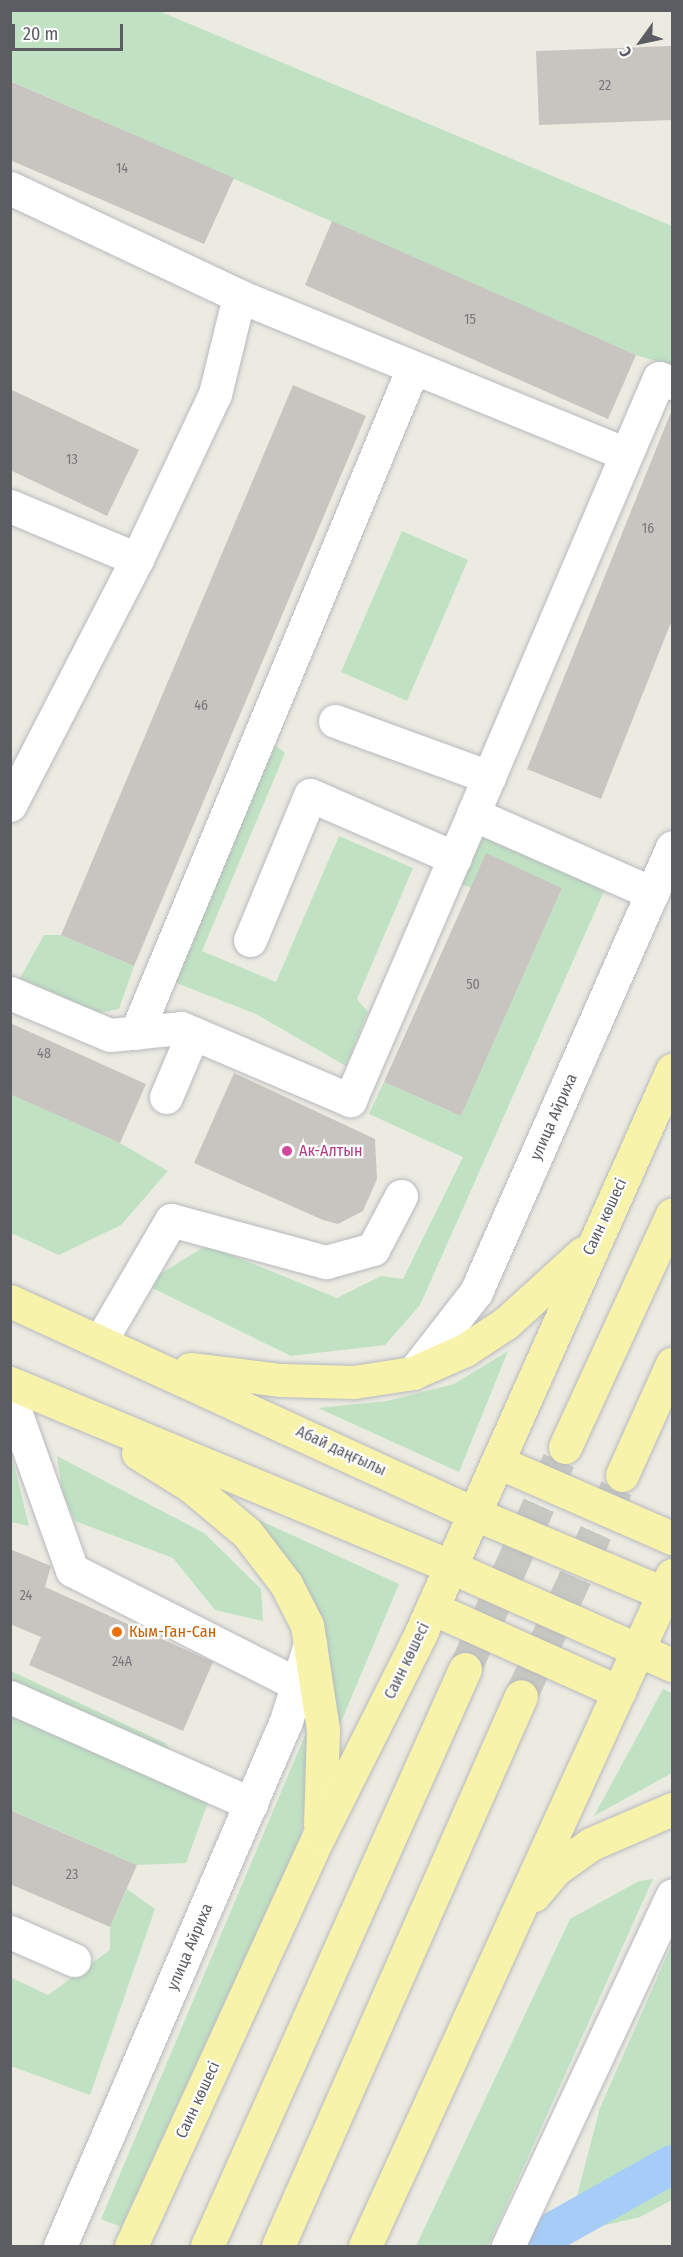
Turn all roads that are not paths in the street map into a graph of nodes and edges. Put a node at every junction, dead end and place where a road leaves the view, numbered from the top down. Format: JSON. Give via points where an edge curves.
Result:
{"nodes":[{"id":1,"x":10,"y":188,"type":"edge"},
{"id":2,"x":239,"y":296,"type":"junction"},
{"id":3,"x":413,"y":368,"type":"junction"},
{"id":4,"x":672,"y":383,"type":"edge"},
{"id":5,"x":626,"y":454,"type":"junction"},
{"id":6,"x":10,"y":506,"type":"edge"},
{"id":7,"x":137,"y":559,"type":"junction"},
{"id":8,"x":335,"y":721,"type":"dead end"},
{"id":9,"x":489,"y":777,"type":"junction"},
{"id":10,"x":10,"y":805,"type":"edge"},
{"id":11,"x":473,"y":814,"type":"junction"},
{"id":12,"x":672,"y":847,"type":"edge"},
{"id":13,"x":455,"y":858,"type":"junction"},
{"id":14,"x":652,"y":893,"type":"junction"},
{"id":15,"x":250,"y":940,"type":"dead end"},
{"id":16,"x":10,"y":993,"type":"edge"},
{"id":17,"x":136,"y":1033,"type":"junction"},
{"id":18,"x":193,"y":1033,"type":"junction"},
{"id":19,"x":672,"y":1070,"type":"edge"},
{"id":20,"x":166,"y":1097,"type":"dead end"},
{"id":21,"x":400,"y":1196,"type":"dead end"},
{"id":22,"x":672,"y":1214,"type":"edge"},
{"id":23,"x":591,"y":1246,"type":"junction"},
{"id":24,"x":10,"y":1300,"type":"edge"},
{"id":25,"x":101,"y":1340,"type":"junction"},
{"id":26,"x":150,"y":1361,"type":"junction"},
{"id":27,"x":672,"y":1364,"type":"edge"},
{"id":28,"x":413,"y":1373,"type":"junction"},
{"id":29,"x":10,"y":1383,"type":"edge"},
{"id":30,"x":10,"y":1397,"type":"edge"},
{"id":31,"x":55,"y":1401,"type":"junction"},
{"id":32,"x":565,"y":1447,"type":"tunnel mouth"},
{"id":33,"x":498,"y":1462,"type":"junction"},
{"id":34,"x":622,"y":1475,"type":"tunnel mouth"},
{"id":35,"x":475,"y":1514,"type":"junction"},
{"id":36,"x":672,"y":1538,"type":"edge"},
{"id":37,"x":451,"y":1567,"type":"junction"},
{"id":38,"x":670,"y":1589,"type":"edge"},
{"id":39,"x":432,"y":1608,"type":"junction"},
{"id":40,"x":310,"y":1644,"type":"junction"},
{"id":41,"x":639,"y":1649,"type":"junction"},
{"id":42,"x":672,"y":1665,"type":"edge"},
{"id":43,"x":465,"y":1669,"type":"tunnel mouth"},
{"id":44,"x":297,"y":1684,"type":"junction"},
{"id":45,"x":619,"y":1692,"type":"junction"},
{"id":46,"x":521,"y":1696,"type":"tunnel mouth"},
{"id":47,"x":10,"y":1697,"type":"edge"},
{"id":48,"x":251,"y":1804,"type":"junction"},
{"id":49,"x":672,"y":1809,"type":"edge"},
{"id":50,"x":319,"y":1836,"type":"junction"},
{"id":51,"x":672,"y":1896,"type":"edge"},
{"id":52,"x":512,"y":1921,"type":"junction"},
{"id":53,"x":10,"y":1932,"type":"edge"},
{"id":54,"x":74,"y":1960,"type":"dead end"},
{"id":55,"x":60,"y":2247,"type":"edge"},
{"id":56,"x":131,"y":2247,"type":"edge"},
{"id":57,"x":207,"y":2247,"type":"edge"},
{"id":58,"x":278,"y":2247,"type":"edge"},
{"id":59,"x":366,"y":2247,"type":"edge"},
{"id":60,"x":508,"y":2247,"type":"edge"}],
"edges":[{"from":1,"to":2,"type":"street"},
{"from":2,"to":3,"type":"street"},
{"from":2,"to":7,"type":"street","via":[[215,394]]},
{"from":3,"to":5,"type":"street"},
{"from":3,"to":17,"type":"street"},
{"from":4,"to":5,"type":"street","via":[[658,378]]},
{"from":5,"to":9,"type":"street"},
{"from":6,"to":7,"type":"street"},
{"from":7,"to":10,"type":"street"},
{"from":8,"to":9,"type":"street"},
{"from":9,"to":11,"type":"street"},
{"from":11,"to":13,"type":"street"},
{"from":11,"to":14,"type":"street"},
{"from":12,"to":14,"type":"street","name":"улица Айриха"},
{"from":13,"to":15,"type":"street","via":[[310,795]]},
{"from":13,"to":18,"type":"street","via":[[350,1100]]},
{"from":14,"to":28,"type":"street","name":"улица Айриха","via":[[476,1292]]},
{"from":16,"to":17,"type":"street","via":[[110,1035]]},
{"from":17,"to":18,"type":"street","via":[[181,1028]]},
{"from":18,"to":20,"type":"street"},
{"from":19,"to":23,"type":"main road","name":"Саин көшесі"},
{"from":21,"to":25,"type":"street","via":[[373,1249],[326,1262],[171,1220]]},
{"from":22,"to":32,"type":"main road"},
{"from":23,"to":28,"type":"main road","via":[[506,1323],[465,1350]]},
{"from":23,"to":33,"type":"main road","name":"Саин көшесі"},
{"from":24,"to":25,"type":"main road","name":"Абай даңғылы"},
{"from":25,"to":26,"type":"main road","name":"Абай даңғылы"},
{"from":26,"to":28,"type":"main road","via":[[281,1380],[354,1382]]},
{"from":26,"to":35,"type":"main road","name":"Абай даңғылы"},
{"from":27,"to":34,"type":"main road"},
{"from":29,"to":31,"type":"main road"},
{"from":30,"to":44,"type":"street","via":[[72,1570]]},
{"from":31,"to":37,"type":"main road"},
{"from":31,"to":40,"type":"main road","via":[[191,1486],[247,1533],[286,1584],[307,1625]]},
{"from":33,"to":35,"type":"main road","name":"Саин көшесі"},
{"from":33,"to":36,"type":"main road"},
{"from":35,"to":37,"type":"main road","name":"Саин көшесі"},
{"from":35,"to":38,"type":"main road","name":"Абай даңғылы"},
{"from":37,"to":39,"type":"main road","name":"Саин көшесі"},
{"from":37,"to":41,"type":"main road"},
{"from":38,"to":41,"type":"main road"},
{"from":39,"to":45,"type":"main road"},
{"from":39,"to":50,"type":"main road","name":"Саин көшесі"},
{"from":40,"to":44,"type":"street","name":"улица Айриха"},
{"from":40,"to":50,"type":"main road","via":[[323,1730]]},
{"from":41,"to":42,"type":"main road"},
{"from":41,"to":45,"type":"main road"},
{"from":43,"to":57,"type":"main road"},
{"from":44,"to":48,"type":"street","name":"улица Айриха"},
{"from":45,"to":52,"type":"main road"},
{"from":46,"to":58,"type":"main road"},
{"from":47,"to":48,"type":"street"},
{"from":48,"to":55,"type":"street","name":"улица Айриха"},
{"from":49,"to":52,"type":"main road","via":[[591,1844],[556,1869]]},
{"from":50,"to":56,"type":"main road","name":"Саин көшесі"},
{"from":51,"to":60,"type":"street"},
{"from":52,"to":59,"type":"main road"},
{"from":53,"to":54,"type":"street"}]}
